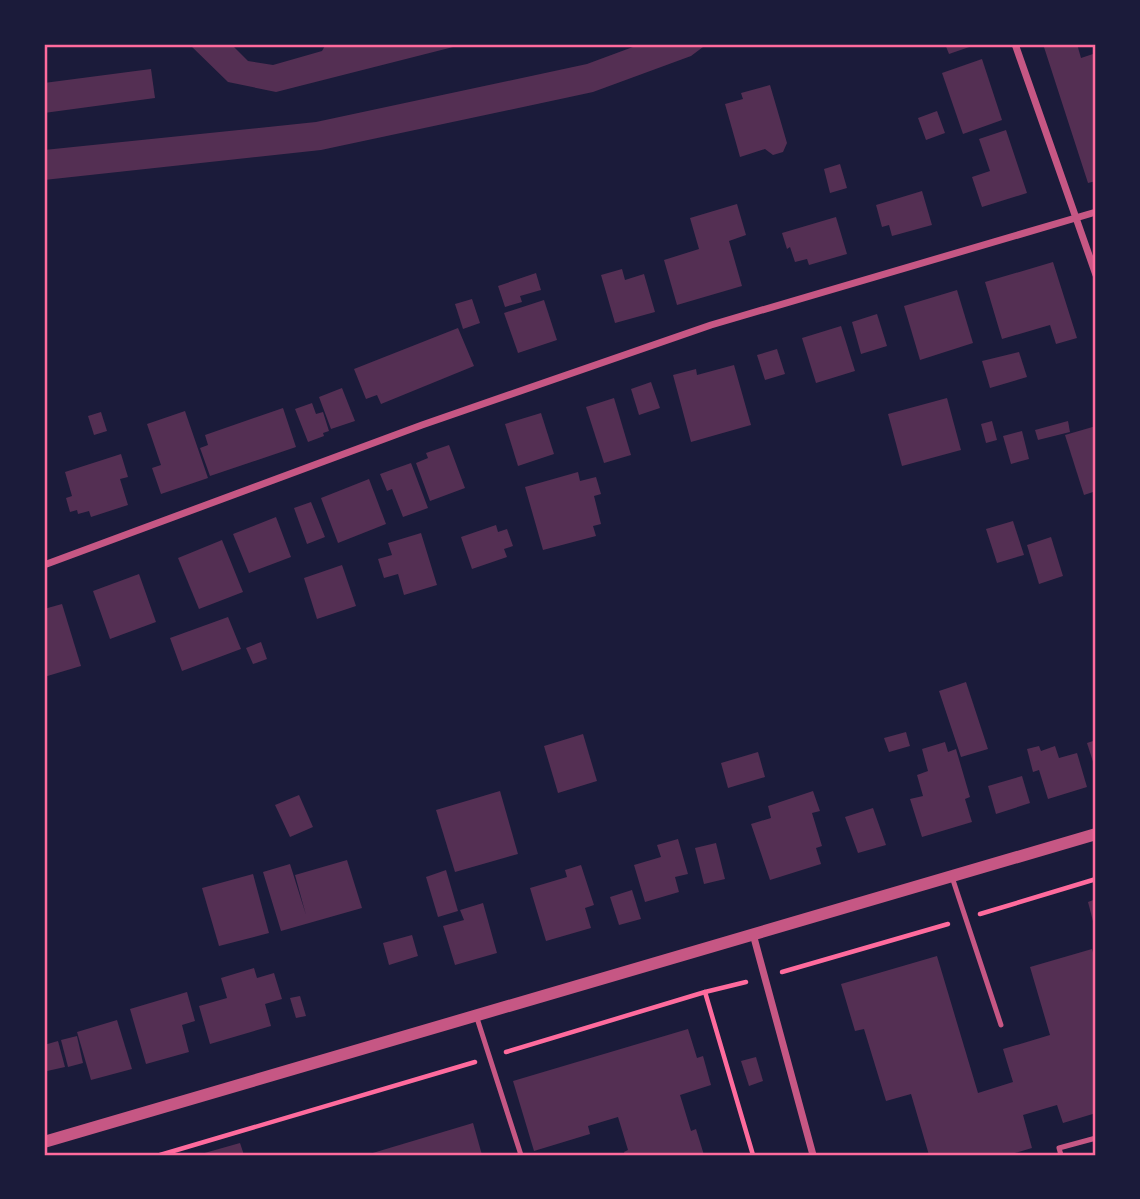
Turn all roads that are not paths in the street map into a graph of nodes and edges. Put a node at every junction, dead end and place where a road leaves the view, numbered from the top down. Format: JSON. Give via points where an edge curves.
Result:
{"nodes":[{"id":1,"x":1015,"y":44,"type":"edge"},
{"id":2,"x":1096,"y":212,"type":"edge"},
{"id":3,"x":1077,"y":218,"type":"junction"},
{"id":4,"x":1096,"y":275,"type":"edge"},
{"id":5,"x":44,"y":565,"type":"edge"},
{"id":6,"x":1096,"y":834,"type":"edge"},
{"id":7,"x":952,"y":877,"type":"junction"},
{"id":8,"x":753,"y":934,"type":"junction"},
{"id":9,"x":476,"y":1015,"type":"junction"},
{"id":10,"x":1001,"y":1025,"type":"dead end"},
{"id":11,"x":1096,"y":1138,"type":"edge"},
{"id":12,"x":44,"y":1142,"type":"edge"},
{"id":13,"x":521,"y":1155,"type":"edge"},
{"id":14,"x":813,"y":1155,"type":"edge"},
{"id":15,"x":1061,"y":1155,"type":"edge"}],
"edges":[{"from":1,"to":3,"type":"street"},
{"from":2,"to":3,"type":"street"},
{"from":3,"to":4,"type":"street"},
{"from":3,"to":5,"type":"street","via":[[711,325],[422,425]]},
{"from":6,"to":7,"type":"street"},
{"from":7,"to":8,"type":"street"},
{"from":7,"to":10,"type":"lane"},
{"from":8,"to":9,"type":"street"},
{"from":8,"to":14,"type":"street"},
{"from":9,"to":12,"type":"street"},
{"from":9,"to":13,"type":"lane"},
{"from":11,"to":15,"type":"lane","via":[[1059,1148]]}]}
